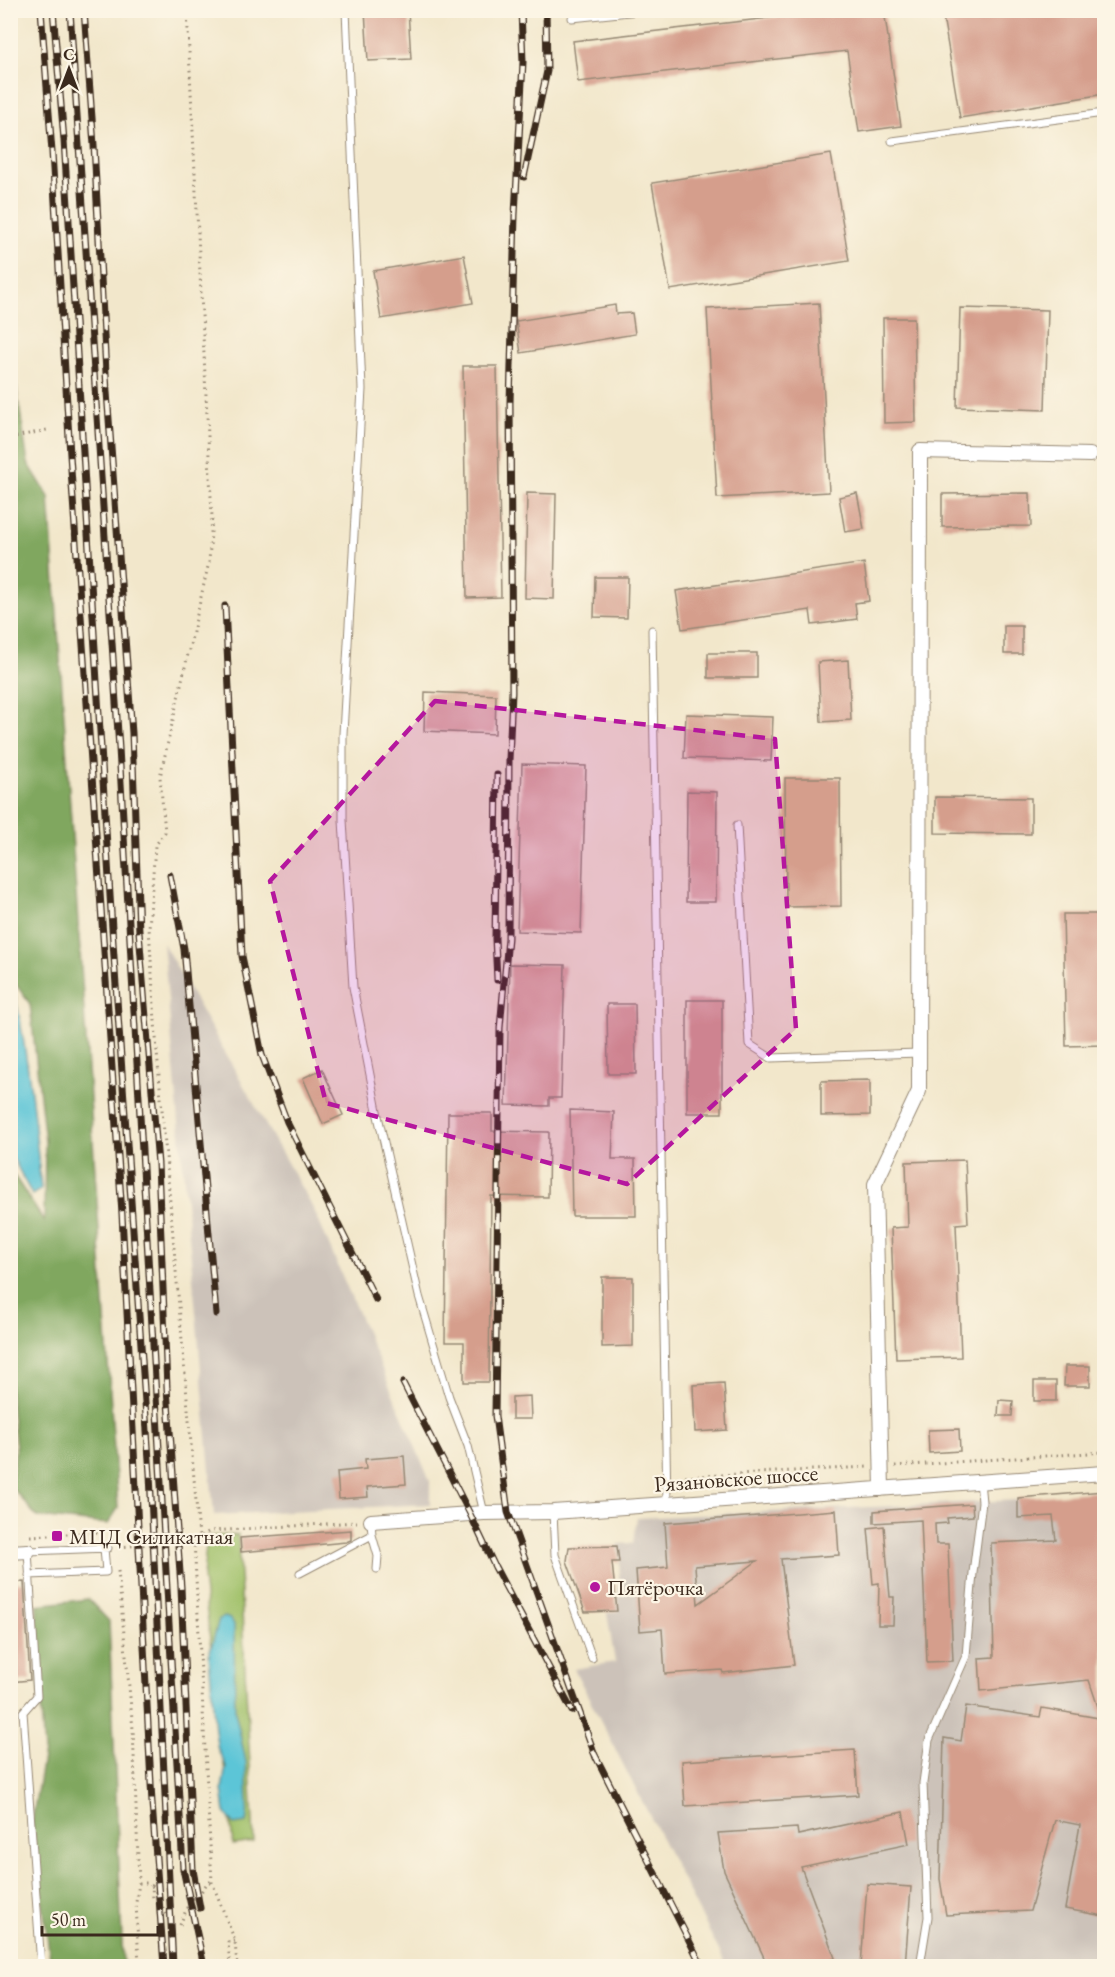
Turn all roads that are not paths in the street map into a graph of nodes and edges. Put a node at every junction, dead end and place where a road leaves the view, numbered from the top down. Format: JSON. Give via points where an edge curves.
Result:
{"nodes":[{"id":1,"x":346,"y":10,"type":"edge"},
{"id":2,"x":648,"y":10,"type":"edge"},
{"id":3,"x":572,"y":18,"type":"dead end"},
{"id":4,"x":1104,"y":113,"type":"edge"},
{"id":5,"x":892,"y":141,"type":"dead end"},
{"id":6,"x":1090,"y":454,"type":"dead end"},
{"id":7,"x":652,"y":630,"type":"dead end"},
{"id":8,"x":737,"y":825,"type":"dead end"},
{"id":9,"x":919,"y":1053,"type":"junction"},
{"id":10,"x":1104,"y":1473,"type":"edge"},
{"id":11,"x":980,"y":1481,"type":"junction"},
{"id":12,"x":882,"y":1489,"type":"junction"},
{"id":13,"x":667,"y":1504,"type":"junction"},
{"id":14,"x":553,"y":1512,"type":"junction"},
{"id":15,"x":484,"y":1513,"type":"junction"},
{"id":16,"x":371,"y":1528,"type":"junction"},
{"id":17,"x":28,"y":1551,"type":"junction"},
{"id":18,"x":10,"y":1552,"type":"edge"},
{"id":19,"x":377,"y":1569,"type":"dead end"},
{"id":20,"x":300,"y":1573,"type":"dead end"},
{"id":21,"x":29,"y":1575,"type":"junction"},
{"id":22,"x":592,"y":1658,"type":"dead end"},
{"id":23,"x":41,"y":1966,"type":"edge"},
{"id":24,"x":920,"y":1966,"type":"edge"}],
"edges":[{"from":1,"to":15,"type":"lane","via":[[362,389],[343,734],[343,820],[353,987],[419,1296],[468,1446]]},
{"from":2,"to":3,"type":"lane"},
{"from":4,"to":5,"type":"lane"},
{"from":6,"to":9,"type":"street","via":[[920,451]]},
{"from":7,"to":13,"type":"lane"},
{"from":8,"to":9,"type":"lane","via":[[749,1044],[771,1058]]},
{"from":9,"to":12,"type":"street","via":[[919,1091],[875,1184]]},
{"from":10,"to":11,"type":"street","name":"Рязановское шоссе"},
{"from":11,"to":12,"type":"street","name":"Рязановское шоссе"},
{"from":11,"to":24,"type":"lane","via":[[982,1502],[966,1656],[936,1721],[927,1751],[924,1783],[928,1917]]},
{"from":12,"to":13,"type":"street","name":"Рязановское шоссе"},
{"from":13,"to":14,"type":"street","name":"Рязановское шоссе"},
{"from":14,"to":15,"type":"street","name":"Рязановское шоссе"},
{"from":14,"to":22,"type":"lane","via":[[555,1555]]},
{"from":15,"to":16,"type":"street","name":"Рязановское шоссе"},
{"from":16,"to":19,"type":"lane"},
{"from":16,"to":20,"type":"lane"},
{"from":17,"to":18,"type":"street"},
{"from":17,"to":21,"type":"lane"},
{"from":17,"to":21,"type":"lane","via":[[106,1548],[106,1572]]},
{"from":21,"to":23,"type":"lane","via":[[37,1696],[23,1712]]}]}
